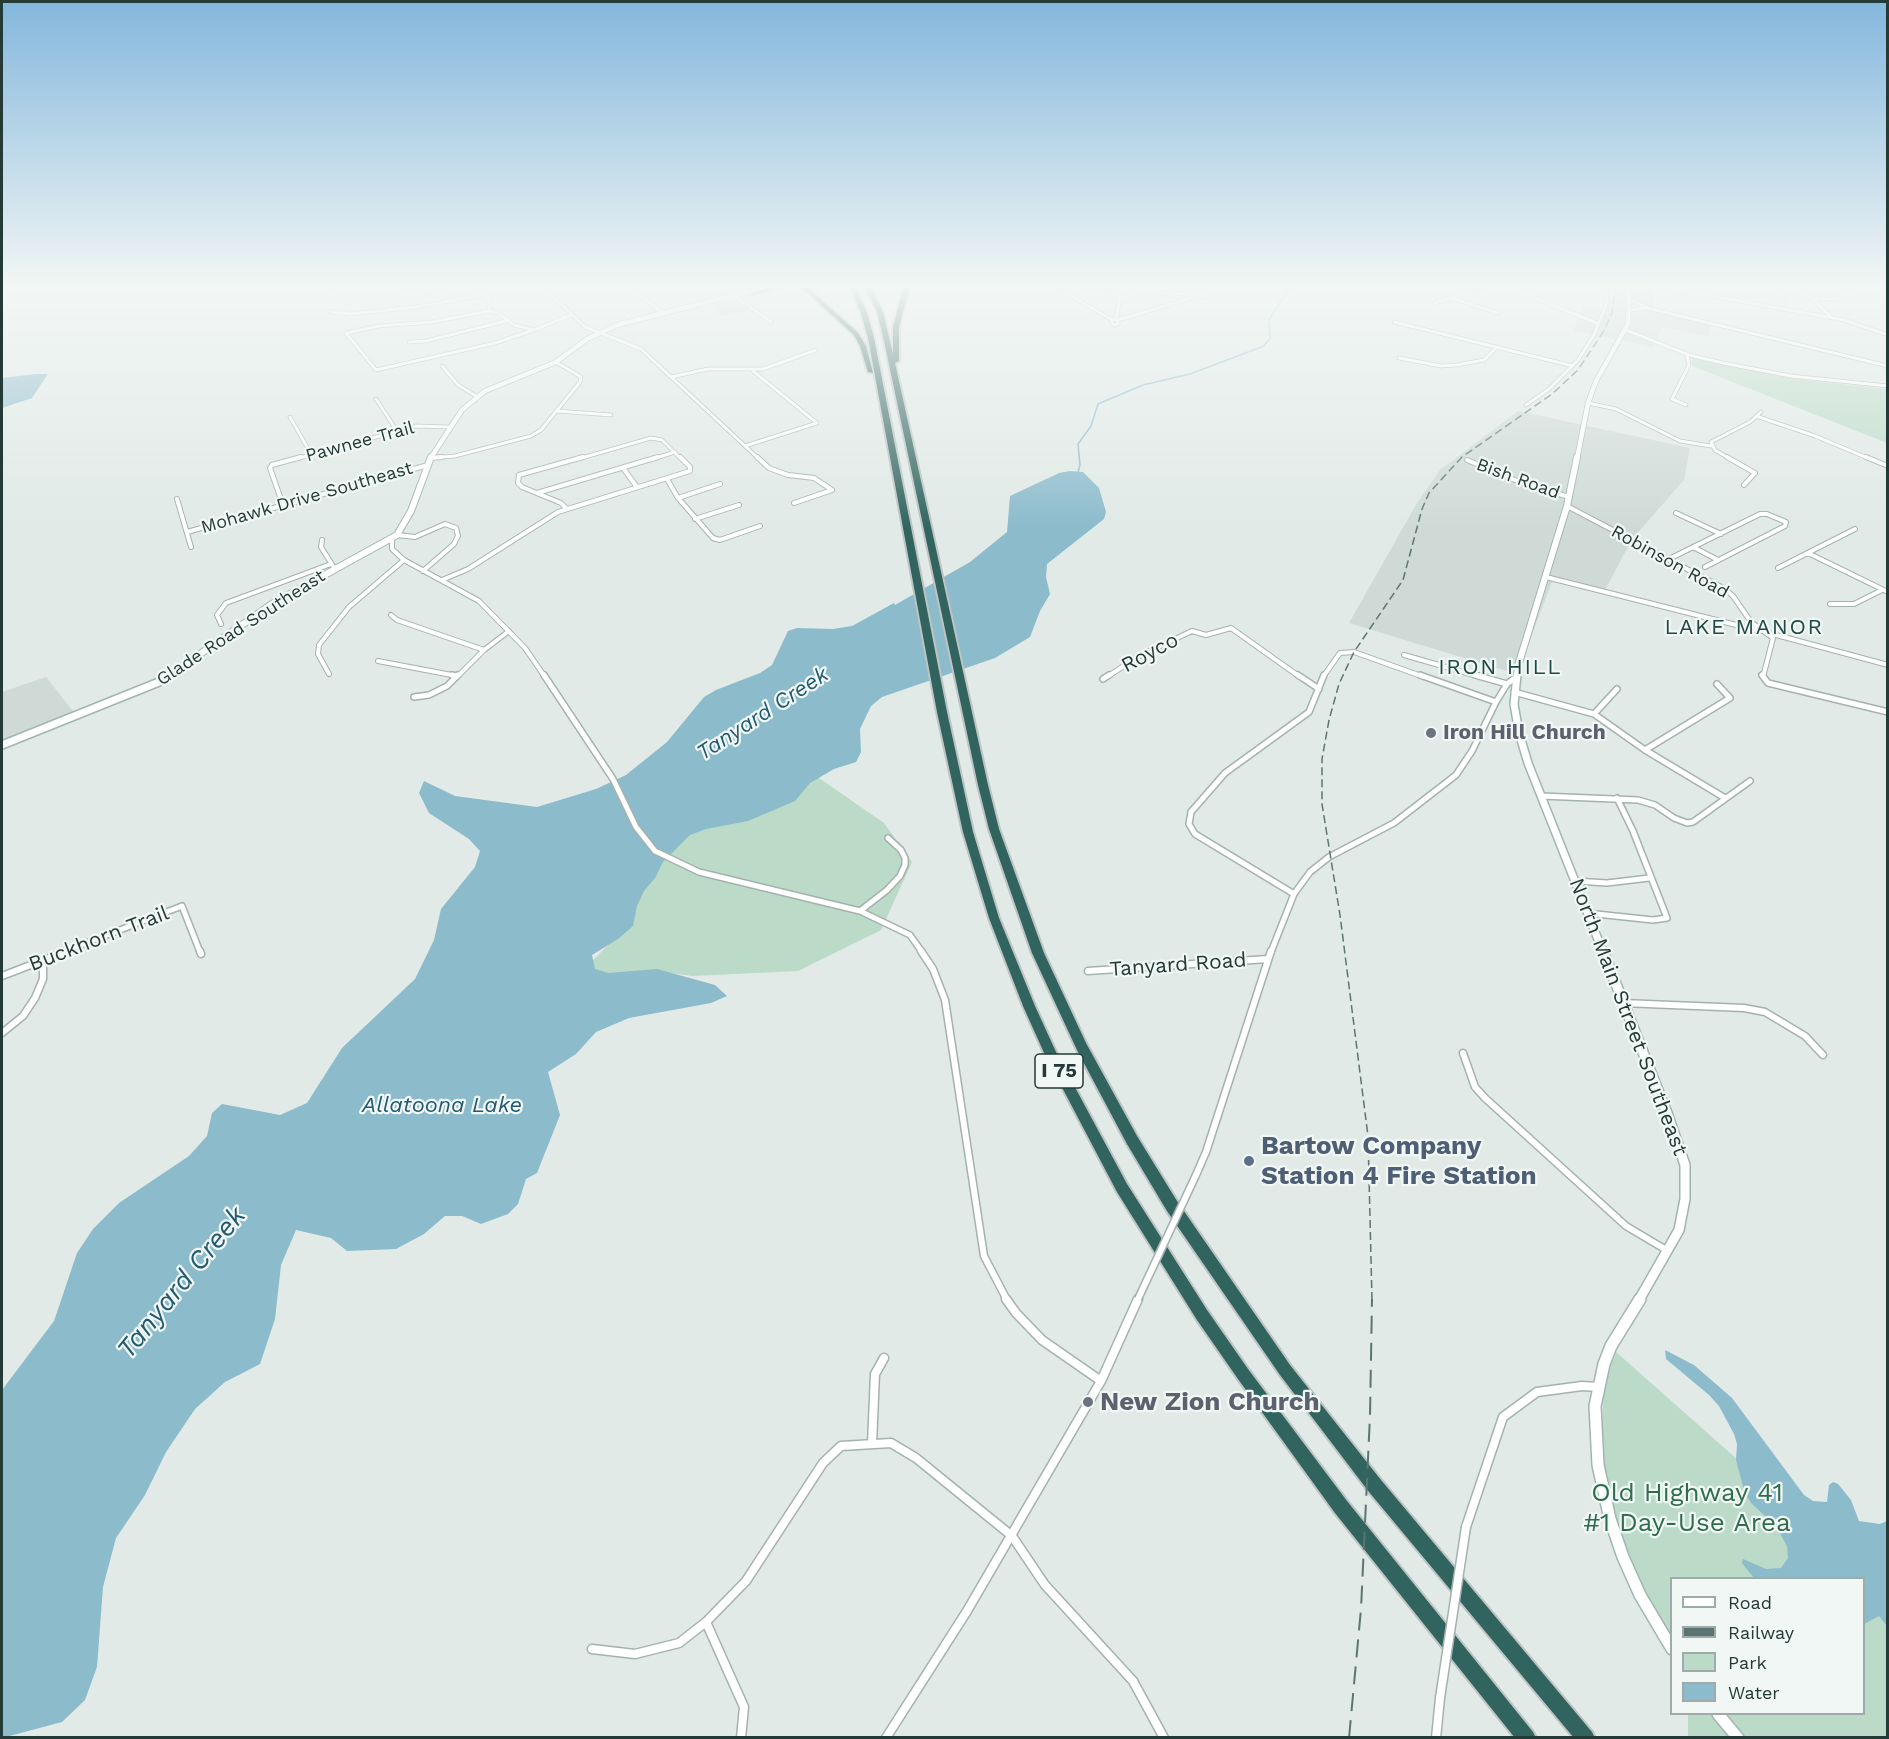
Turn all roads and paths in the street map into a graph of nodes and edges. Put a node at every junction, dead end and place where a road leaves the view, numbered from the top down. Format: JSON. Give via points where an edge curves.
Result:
{"nodes":[{"id":1,"x":372,"y":366,"type":"edge"},
{"id":2,"x":392,"y":366,"type":"edge"},
{"id":3,"x":442,"y":366,"type":"dead end"},
{"id":4,"x":546,"y":366,"type":"edge"},
{"id":5,"x":563,"y":366,"type":"edge"},
{"id":6,"x":659,"y":366,"type":"edge"},
{"id":7,"x":770,"y":366,"type":"edge"},
{"id":8,"x":869,"y":366,"type":"edge"},
{"id":9,"x":876,"y":366,"type":"edge"},
{"id":10,"x":893,"y":366,"type":"edge"},
{"id":11,"x":895,"y":366,"type":"edge"},
{"id":12,"x":1573,"y":366,"type":"edge"},
{"id":13,"x":1605,"y":366,"type":"edge"},
{"id":14,"x":1688,"y":366,"type":"edge"},
{"id":15,"x":1746,"y":366,"type":"edge"},
{"id":16,"x":753,"y":370,"type":"junction"},
{"id":17,"x":895,"y":374,"type":"junction"},
{"id":18,"x":671,"y":378,"type":"junction"},
{"id":19,"x":1887,"y":386,"type":"edge"},
{"id":20,"x":476,"y":396,"type":"junction"},
{"id":21,"x":376,"y":399,"type":"dead end"},
{"id":22,"x":1588,"y":403,"type":"junction"},
{"id":23,"x":1526,"y":405,"type":"dead end"},
{"id":24,"x":1686,"y":405,"type":"dead end"},
{"id":25,"x":557,"y":411,"type":"junction"},
{"id":26,"x":1761,"y":412,"type":"dead end"},
{"id":27,"x":885,"y":415,"type":"junction"},
{"id":28,"x":611,"y":416,"type":"dead end"},
{"id":29,"x":1756,"y":416,"type":"junction"},
{"id":30,"x":290,"y":417,"type":"dead end"},
{"id":31,"x":448,"y":427,"type":"junction"},
{"id":32,"x":397,"y":431,"type":"junction"},
{"id":33,"x":745,"y":446,"type":"junction"},
{"id":34,"x":1711,"y":446,"type":"junction"},
{"id":35,"x":675,"y":452,"type":"junction"},
{"id":36,"x":311,"y":454,"type":"junction"},
{"id":37,"x":1467,"y":460,"type":"dead end"},
{"id":38,"x":429,"y":462,"type":"junction"},
{"id":39,"x":272,"y":465,"type":"joint"},
{"id":40,"x":1887,"y":466,"type":"edge"},
{"id":41,"x":623,"y":468,"type":"junction"},
{"id":42,"x":667,"y":479,"type":"junction"},
{"id":43,"x":720,"y":484,"type":"dead end"},
{"id":44,"x":1744,"y":485,"type":"dead end"},
{"id":45,"x":637,"y":487,"type":"junction"},
{"id":46,"x":537,"y":493,"type":"junction"},
{"id":47,"x":1569,"y":497,"type":"junction"},
{"id":48,"x":678,"y":498,"type":"junction"},
{"id":49,"x":177,"y":499,"type":"dead end"},
{"id":50,"x":794,"y":503,"type":"dead end"},
{"id":51,"x":283,"y":505,"type":"junction"},
{"id":52,"x":739,"y":505,"type":"dead end"},
{"id":53,"x":1567,"y":506,"type":"junction"},
{"id":54,"x":567,"y":508,"type":"junction"},
{"id":55,"x":1676,"y":513,"type":"dead end"},
{"id":56,"x":1767,"y":514,"type":"joint"},
{"id":57,"x":695,"y":519,"type":"junction"},
{"id":58,"x":1786,"y":522,"type":"joint"},
{"id":59,"x":760,"y":526,"type":"dead end"},
{"id":60,"x":1855,"y":529,"type":"dead end"},
{"id":61,"x":186,"y":532,"type":"junction"},
{"id":62,"x":1721,"y":534,"type":"junction"},
{"id":63,"x":395,"y":537,"type":"junction"},
{"id":64,"x":322,"y":540,"type":"dead end"},
{"id":65,"x":191,"y":547,"type":"dead end"},
{"id":66,"x":1693,"y":547,"type":"junction"},
{"id":67,"x":1808,"y":553,"type":"junction"},
{"id":68,"x":1669,"y":559,"type":"junction"},
{"id":69,"x":1718,"y":560,"type":"junction"},
{"id":70,"x":404,"y":561,"type":"junction"},
{"id":71,"x":333,"y":566,"type":"junction"},
{"id":72,"x":1705,"y":567,"type":"dead end"},
{"id":73,"x":1778,"y":568,"type":"dead end"},
{"id":74,"x":423,"y":571,"type":"junction"},
{"id":75,"x":1546,"y":577,"type":"junction"},
{"id":76,"x":442,"y":580,"type":"junction"},
{"id":77,"x":1885,"y":591,"type":"edge"},
{"id":78,"x":1830,"y":603,"type":"dead end"},
{"id":79,"x":390,"y":615,"type":"dead end"},
{"id":80,"x":221,"y":624,"type":"dead end"},
{"id":81,"x":509,"y":631,"type":"junction"},
{"id":82,"x":1762,"y":631,"type":"junction"},
{"id":83,"x":484,"y":650,"type":"junction"},
{"id":84,"x":1404,"y":656,"type":"dead end"},
{"id":85,"x":378,"y":661,"type":"dead end"},
{"id":86,"x":1887,"y":664,"type":"edge"},
{"id":87,"x":330,"y":674,"type":"dead end"},
{"id":88,"x":457,"y":676,"type":"junction"},
{"id":89,"x":1103,"y":679,"type":"dead end"},
{"id":90,"x":1511,"y":681,"type":"junction"},
{"id":91,"x":1717,"y":684,"type":"dead end"},
{"id":92,"x":1319,"y":688,"type":"junction"},
{"id":93,"x":1617,"y":689,"type":"dead end"},
{"id":94,"x":1514,"y":692,"type":"junction"},
{"id":95,"x":414,"y":697,"type":"dead end"},
{"id":96,"x":1496,"y":702,"type":"junction"},
{"id":97,"x":1887,"y":712,"type":"edge"},
{"id":98,"x":1594,"y":714,"type":"junction"},
{"id":99,"x":2,"y":745,"type":"edge"},
{"id":100,"x":1645,"y":750,"type":"junction"},
{"id":101,"x":1750,"y":781,"type":"dead end"},
{"id":102,"x":1541,"y":796,"type":"junction"},
{"id":103,"x":1617,"y":798,"type":"junction"},
{"id":104,"x":1725,"y":798,"type":"junction"},
{"id":105,"x":888,"y":838,"type":"dead end"},
{"id":106,"x":1649,"y":878,"type":"junction"},
{"id":107,"x":1575,"y":881,"type":"junction"},
{"id":108,"x":1294,"y":894,"type":"junction"},
{"id":109,"x":860,"y":910,"type":"junction"},
{"id":110,"x":1587,"y":913,"type":"junction"},
{"id":111,"x":201,"y":954,"type":"dead end"},
{"id":112,"x":1268,"y":959,"type":"junction"},
{"id":113,"x":43,"y":961,"type":"junction"},
{"id":114,"x":1088,"y":971,"type":"dead end"},
{"id":115,"x":2,"y":976,"type":"edge"},
{"id":116,"x":1623,"y":1003,"type":"junction"},
{"id":117,"x":2,"y":1033,"type":"edge"},
{"id":118,"x":1463,"y":1053,"type":"dead end"},
{"id":119,"x":1823,"y":1055,"type":"dead end"},
{"id":120,"x":1669,"y":1251,"type":"junction"},
{"id":121,"x":884,"y":1358,"type":"dead end"},
{"id":122,"x":1101,"y":1381,"type":"junction"},
{"id":123,"x":1598,"y":1387,"type":"junction"},
{"id":124,"x":872,"y":1444,"type":"junction"},
{"id":125,"x":1012,"y":1536,"type":"junction"},
{"id":126,"x":706,"y":1622,"type":"junction"},
{"id":127,"x":1670,"y":1647,"type":"edge"},
{"id":128,"x":592,"y":1649,"type":"dead end"},
{"id":129,"x":1720,"y":1715,"type":"edge"},
{"id":130,"x":741,"y":1737,"type":"edge"},
{"id":131,"x":886,"y":1737,"type":"edge"},
{"id":132,"x":1164,"y":1737,"type":"edge"},
{"id":133,"x":1436,"y":1737,"type":"edge"},
{"id":134,"x":1527,"y":1737,"type":"edge"},
{"id":135,"x":1586,"y":1737,"type":"edge"},
{"id":136,"x":1738,"y":1737,"type":"edge"}],
"edges":[{"from":1,"to":2,"type":"street","via":[[375,370]]},
{"from":3,"to":20,"type":"street","via":[[458,386]]},
{"from":4,"to":20,"type":"street"},
{"from":5,"to":25,"type":"street","via":[[581,376]]},
{"from":6,"to":18,"type":"street"},
{"from":7,"to":16,"type":"street"},
{"from":8,"to":27,"type":"highway"},
{"from":9,"to":27,"type":"highway","number":"I 75"},
{"from":10,"to":17,"type":"highway","number":"I 75"},
{"from":11,"to":17,"type":"highway"},
{"from":12,"to":23,"type":"street"},
{"from":13,"to":22,"type":"street","name":"North Main Street Southeast"},
{"from":14,"to":24,"type":"street","via":[[1672,399]]},
{"from":15,"to":19,"type":"street"},
{"from":16,"to":18,"type":"street","via":[[708,369]]},
{"from":16,"to":33,"type":"street","via":[[816,423]]},
{"from":17,"to":135,"type":"highway","number":"I 75","via":[[988,806],[1026,922],[1081,1046],[1172,1206],[1285,1370],[1374,1486]]},
{"from":18,"to":33,"type":"street"},
{"from":20,"to":31,"type":"street"},
{"from":21,"to":32,"type":"street"},
{"from":22,"to":34,"type":"street","via":[[1616,409],[1680,441]]},
{"from":22,"to":47,"type":"street","name":"North Main Street Southeast"},
{"from":25,"to":28,"type":"street"},
{"from":25,"to":38,"type":"street","via":[[531,436]]},
{"from":26,"to":29,"type":"street"},
{"from":27,"to":134,"type":"highway","number":"I 75","via":[[968,832],[994,918],[1051,1055],[1128,1198],[1242,1374],[1341,1507]]},
{"from":29,"to":34,"type":"street","via":[[1714,439]]},
{"from":29,"to":40,"type":"street"},
{"from":30,"to":36,"type":"street"},
{"from":31,"to":32,"type":"street","name":"Pawnee Trail","via":[[425,425]]},
{"from":31,"to":38,"type":"street"},
{"from":32,"to":36,"type":"street","name":"Pawnee Trail"},
{"from":33,"to":50,"type":"street","via":[[769,468],[814,478],[832,490]]},
{"from":34,"to":44,"type":"street","via":[[1755,473]]},
{"from":35,"to":41,"type":"street"},
{"from":35,"to":42,"type":"street","via":[[691,469]]},
{"from":35,"to":46,"type":"street","via":[[662,440],[651,438],[519,475],[518,483]]},
{"from":36,"to":39,"type":"street","name":"Pawnee Trail"},
{"from":37,"to":47,"type":"street","name":"Bish Road"},
{"from":38,"to":51,"type":"street","name":"Mohawk Drive Southeast"},
{"from":38,"to":63,"type":"street","via":[[411,511]]},
{"from":39,"to":51,"type":"street"},
{"from":41,"to":45,"type":"street"},
{"from":41,"to":46,"type":"street"},
{"from":42,"to":45,"type":"street"},
{"from":42,"to":48,"type":"street"},
{"from":43,"to":48,"type":"street"},
{"from":45,"to":54,"type":"street"},
{"from":46,"to":54,"type":"street"},
{"from":47,"to":53,"type":"street","name":"North Main Street Southeast"},
{"from":48,"to":57,"type":"street"},
{"from":49,"to":61,"type":"street"},
{"from":51,"to":61,"type":"street","name":"Mohawk Drive Southeast"},
{"from":52,"to":57,"type":"street"},
{"from":53,"to":68,"type":"street","name":"Robinson Road"},
{"from":53,"to":75,"type":"street","name":"North Main Street Southeast"},
{"from":54,"to":76,"type":"street","via":[[468,569]]},
{"from":55,"to":62,"type":"street"},
{"from":56,"to":58,"type":"street"},
{"from":56,"to":62,"type":"street"},
{"from":57,"to":59,"type":"street","via":[[720,540]]},
{"from":58,"to":69,"type":"street","via":[[1785,526]]},
{"from":60,"to":67,"type":"street"},
{"from":61,"to":65,"type":"street"},
{"from":62,"to":66,"type":"street"},
{"from":63,"to":70,"type":"street","via":[[392,549]]},
{"from":63,"to":71,"type":"street","name":"Glade Road Southeast"},
{"from":63,"to":74,"type":"street","via":[[415,537],[446,524],[456,528],[454,544]]},
{"from":64,"to":71,"type":"street","via":[[321,547]]},
{"from":66,"to":68,"type":"street"},
{"from":66,"to":69,"type":"street"},
{"from":67,"to":73,"type":"street"},
{"from":67,"to":77,"type":"street"},
{"from":68,"to":82,"type":"street","name":"Robinson Road","via":[[1725,589]]},
{"from":69,"to":72,"type":"street"},
{"from":70,"to":74,"type":"street"},
{"from":70,"to":87,"type":"street","via":[[349,607],[319,645],[318,654]]},
{"from":71,"to":80,"type":"street","via":[[226,603],[217,615]]},
{"from":71,"to":99,"type":"street","name":"Glade Road Southeast","via":[[254,615],[159,682]]},
{"from":74,"to":76,"type":"street"},
{"from":75,"to":82,"type":"street"},
{"from":75,"to":90,"type":"street","name":"North Main Street Southeast"},
{"from":76,"to":81,"type":"street","via":[[479,601]]},
{"from":77,"to":78,"type":"street","via":[[1854,604]]},
{"from":79,"to":83,"type":"street"},
{"from":81,"to":83,"type":"street"},
{"from":81,"to":109,"type":"street","via":[[580,726],[613,779],[636,827],[655,851],[699,872]]},
{"from":82,"to":86,"type":"street"},
{"from":82,"to":97,"type":"street","via":[[1773,638],[1762,676],[1768,683]]},
{"from":83,"to":88,"type":"street"},
{"from":84,"to":90,"type":"street"},
{"from":85,"to":88,"type":"street"},
{"from":88,"to":95,"type":"street","via":[[438,692]]},
{"from":89,"to":92,"type":"street","name":"Royco","via":[[1139,656],[1192,631],[1206,635],[1232,628]]},
{"from":90,"to":94,"type":"street","name":"North Main Street Southeast"},
{"from":90,"to":96,"type":"street"},
{"from":91,"to":100,"type":"street","via":[[1730,698]]},
{"from":92,"to":96,"type":"street","via":[[1333,660],[1340,653],[1354,652]]},
{"from":92,"to":108,"type":"street","via":[[1309,712],[1225,773],[1191,812],[1189,824],[1195,834]]},
{"from":93,"to":98,"type":"street"},
{"from":94,"to":98,"type":"street"},
{"from":94,"to":102,"type":"street","name":"North Main Street Southeast","via":[[1519,733]]},
{"from":96,"to":108,"type":"street","via":[[1456,775],[1394,823],[1329,857],[1310,872]]},
{"from":98,"to":100,"type":"street"},
{"from":100,"to":104,"type":"street"},
{"from":101,"to":104,"type":"street"},
{"from":102,"to":103,"type":"street"},
{"from":102,"to":107,"type":"street","name":"North Main Street Southeast"},
{"from":103,"to":104,"type":"street","via":[[1655,805],[1687,823]]},
{"from":103,"to":106,"type":"street"},
{"from":105,"to":109,"type":"street","via":[[901,850],[905,865],[887,890]]},
{"from":106,"to":107,"type":"street","via":[[1607,883]]},
{"from":106,"to":110,"type":"street","via":[[1667,918]]},
{"from":107,"to":110,"type":"street","name":"North Main Street Southeast"},
{"from":108,"to":112,"type":"street"},
{"from":109,"to":122,"type":"street","via":[[910,935],[933,969],[945,1000],[984,1256],[998,1286],[1016,1313],[1042,1340]]},
{"from":110,"to":116,"type":"street","name":"North Main Street Southeast"},
{"from":111,"to":113,"type":"street","name":"Buckhorn Trail","via":[[182,906]]},
{"from":112,"to":114,"type":"street","name":"Tanyard Road"},
{"from":112,"to":122,"type":"street","bridge":true,"via":[[1196,1175]]},
{"from":113,"to":115,"type":"street","name":"Buckhorn Trail"},
{"from":113,"to":117,"type":"street","via":[[43,979],[36,998],[23,1016]]},
{"from":116,"to":119,"type":"street","via":[[1765,1012],[1805,1036]]},
{"from":116,"to":120,"type":"street","name":"North Main Street Southeast","via":[[1687,1176],[1683,1215]]},
{"from":118,"to":120,"type":"street","via":[[1475,1086],[1485,1098],[1626,1226]]},
{"from":120,"to":123,"type":"street","name":"North Main Street Southeast","via":[[1619,1330]]},
{"from":121,"to":124,"type":"street","via":[[875,1374]]},
{"from":122,"to":125,"type":"street"},
{"from":123,"to":127,"type":"street","name":"North Main Street Southeast","via":[[1596,1448],[1610,1519],[1640,1595]]},
{"from":123,"to":133,"type":"street","bridge":true,"via":[[1537,1392],[1503,1417],[1466,1527]]},
{"from":124,"to":125,"type":"street","via":[[891,1443],[916,1458]]},
{"from":124,"to":126,"type":"street","via":[[841,1446],[823,1463],[746,1581]]},
{"from":125,"to":131,"type":"street"},
{"from":125,"to":132,"type":"street","via":[[1045,1585],[1133,1681]]},
{"from":126,"to":128,"type":"street","via":[[679,1643],[635,1654]]},
{"from":126,"to":130,"type":"street","via":[[744,1707]]},
{"from":129,"to":136,"type":"street"}]}
